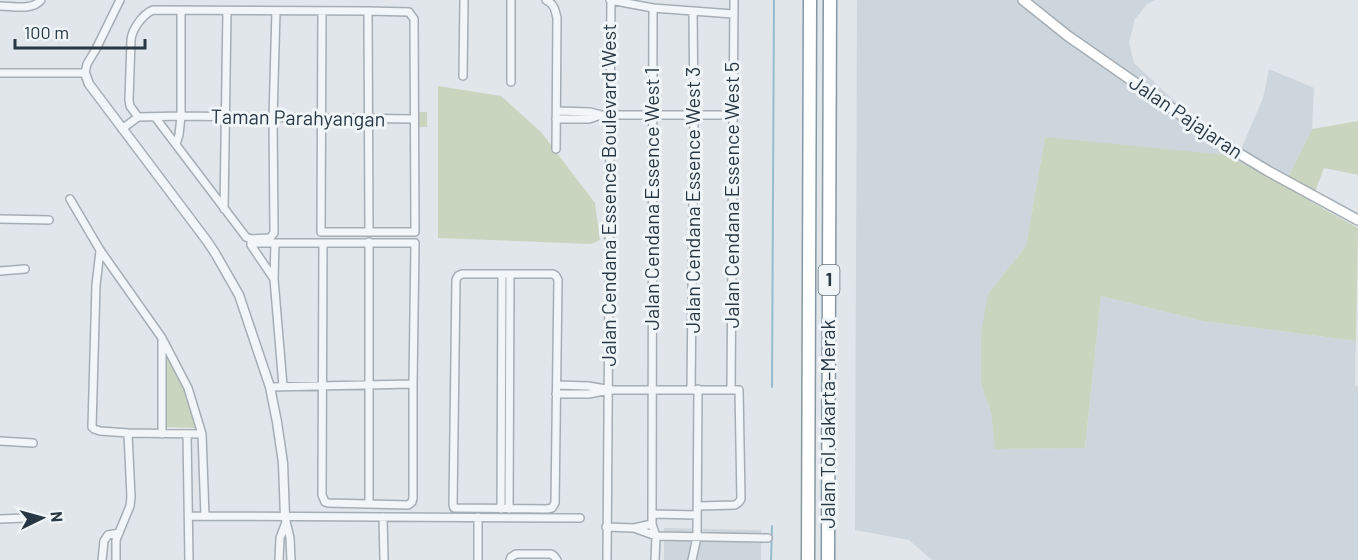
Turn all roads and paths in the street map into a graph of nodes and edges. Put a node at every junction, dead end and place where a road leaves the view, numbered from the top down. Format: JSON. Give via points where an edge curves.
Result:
{"nodes":[{"id":1,"x":41,"y":0,"type":"edge"},
{"id":2,"x":120,"y":0,"type":"edge"},
{"id":3,"x":464,"y":0,"type":"edge"},
{"id":4,"x":511,"y":0,"type":"edge"},
{"id":5,"x":546,"y":0,"type":"edge"},
{"id":6,"x":610,"y":0,"type":"edge"},
{"id":7,"x":734,"y":0,"type":"edge"},
{"id":8,"x":810,"y":0,"type":"edge"},
{"id":9,"x":830,"y":0,"type":"edge"},
{"id":10,"x":1023,"y":0,"type":"edge"},
{"id":11,"x":0,"y":6,"type":"edge"},
{"id":12,"x":653,"y":8,"type":"junction"},
{"id":13,"x":181,"y":10,"type":"junction"},
{"id":14,"x":227,"y":11,"type":"junction"},
{"id":15,"x":276,"y":11,"type":"junction"},
{"id":16,"x":322,"y":11,"type":"junction"},
{"id":17,"x":368,"y":11,"type":"junction"},
{"id":18,"x":693,"y":12,"type":"junction"},
{"id":19,"x":733,"y":14,"type":"junction"},
{"id":20,"x":0,"y":73,"type":"edge"},
{"id":21,"x":86,"y":73,"type":"junction"},
{"id":22,"x":463,"y":76,"type":"dead end"},
{"id":23,"x":511,"y":82,"type":"dead end"},
{"id":24,"x":557,"y":111,"type":"junction"},
{"id":25,"x":601,"y":115,"type":"junction"},
{"id":26,"x":610,"y":115,"type":"junction"},
{"id":27,"x":653,"y":115,"type":"junction"},
{"id":28,"x":694,"y":115,"type":"junction"},
{"id":29,"x":733,"y":115,"type":"junction"},
{"id":30,"x":181,"y":116,"type":"junction"},
{"id":31,"x":138,"y":117,"type":"junction"},
{"id":32,"x":155,"y":117,"type":"junction"},
{"id":33,"x":226,"y":117,"type":"junction"},
{"id":34,"x":273,"y":118,"type":"junction"},
{"id":35,"x":322,"y":119,"type":"junction"},
{"id":36,"x":368,"y":119,"type":"junction"},
{"id":37,"x":414,"y":119,"type":"junction"},
{"id":38,"x":556,"y":119,"type":"junction"},
{"id":39,"x":122,"y":129,"type":"junction"},
{"id":40,"x":176,"y":144,"type":"junction"},
{"id":41,"x":556,"y":149,"type":"dead end"},
{"id":42,"x":70,"y":198,"type":"dead end"},
{"id":43,"x":224,"y":209,"type":"junction"},
{"id":44,"x":0,"y":219,"type":"edge"},
{"id":45,"x":1358,"y":219,"type":"edge"},
{"id":46,"x":49,"y":220,"type":"dead end"},
{"id":47,"x":369,"y":232,"type":"junction"},
{"id":48,"x":369,"y":242,"type":"junction"},
{"id":49,"x":274,"y":243,"type":"junction"},
{"id":50,"x":322,"y":243,"type":"junction"},
{"id":51,"x":100,"y":250,"type":"junction"},
{"id":52,"x":25,"y":269,"type":"dead end"},
{"id":53,"x":0,"y":271,"type":"edge"},
{"id":54,"x":506,"y":274,"type":"junction"},
{"id":55,"x":274,"y":279,"type":"junction"},
{"id":56,"x":162,"y":338,"type":"junction"},
{"id":57,"x":370,"y":384,"type":"junction"},
{"id":58,"x":413,"y":384,"type":"junction"},
{"id":59,"x":501,"y":384,"type":"junction"},
{"id":60,"x":510,"y":384,"type":"junction"},
{"id":61,"x":322,"y":385,"type":"junction"},
{"id":62,"x":557,"y":385,"type":"junction"},
{"id":63,"x":283,"y":386,"type":"junction"},
{"id":64,"x":270,"y":387,"type":"junction"},
{"id":65,"x":695,"y":389,"type":"junction"},
{"id":66,"x":731,"y":389,"type":"junction"},
{"id":67,"x":608,"y":390,"type":"junction"},
{"id":68,"x":651,"y":390,"type":"junction"},
{"id":69,"x":556,"y":394,"type":"junction"},
{"id":70,"x":128,"y":434,"type":"junction"},
{"id":71,"x":162,"y":434,"type":"junction"},
{"id":72,"x":187,"y":434,"type":"junction"},
{"id":73,"x":202,"y":434,"type":"junction"},
{"id":74,"x":0,"y":441,"type":"edge"},
{"id":75,"x":33,"y":443,"type":"dead end"},
{"id":76,"x":369,"y":504,"type":"junction"},
{"id":77,"x":698,"y":506,"type":"junction"},
{"id":78,"x":509,"y":508,"type":"junction"},
{"id":79,"x":501,"y":509,"type":"junction"},
{"id":80,"x":652,"y":514,"type":"junction"},
{"id":81,"x":698,"y":515,"type":"junction"},
{"id":82,"x":189,"y":516,"type":"junction"},
{"id":83,"x":205,"y":516,"type":"junction"},
{"id":84,"x":383,"y":517,"type":"junction"},
{"id":85,"x":478,"y":517,"type":"junction"},
{"id":86,"x":25,"y":518,"type":"dead end"},
{"id":87,"x":580,"y":518,"type":"dead end"},
{"id":88,"x":0,"y":519,"type":"edge"},
{"id":89,"x":286,"y":520,"type":"junction"},
{"id":90,"x":652,"y":524,"type":"junction"},
{"id":91,"x":606,"y":527,"type":"junction"},
{"id":92,"x":634,"y":528,"type":"junction"},
{"id":93,"x":119,"y":533,"type":"junction"},
{"id":94,"x":656,"y":536,"type":"junction"},
{"id":95,"x":697,"y":537,"type":"junction"},
{"id":96,"x":768,"y":538,"type":"dead end"},
{"id":97,"x":102,"y":560,"type":"edge"},
{"id":98,"x":116,"y":560,"type":"edge"},
{"id":99,"x":189,"y":560,"type":"edge"},
{"id":100,"x":279,"y":560,"type":"edge"},
{"id":101,"x":291,"y":560,"type":"edge"},
{"id":102,"x":384,"y":560,"type":"edge"},
{"id":103,"x":478,"y":560,"type":"edge"},
{"id":104,"x":510,"y":560,"type":"edge"},
{"id":105,"x":557,"y":560,"type":"edge"},
{"id":106,"x":607,"y":560,"type":"edge"},
{"id":107,"x":655,"y":560,"type":"edge"},
{"id":108,"x":692,"y":560,"type":"edge"},
{"id":109,"x":808,"y":560,"type":"edge"},
{"id":110,"x":828,"y":560,"type":"edge"}],
"edges":[{"from":1,"to":11,"type":"street","via":[[31,7]]},
{"from":2,"to":21,"type":"street"},
{"from":3,"to":22,"type":"street"},
{"from":4,"to":23,"type":"street"},
{"from":5,"to":24,"type":"street","via":[[557,18]]},
{"from":6,"to":12,"type":"street"},
{"from":6,"to":26,"type":"street","name":"Jalan Cendana Essence Boulevard West"},
{"from":7,"to":19,"type":"street","name":"Jalan Cendana Essence West 5"},
{"from":8,"to":109,"type":"highway","name":"Jalan Tol Jakarta–Merak","number":"1"},
{"from":9,"to":110,"type":"highway","name":"Jalan Tol Jakarta–Merak","number":"1"},
{"from":10,"to":45,"type":"main road","name":"Jalan Pajajaran","via":[[1220,142]]},
{"from":12,"to":18,"type":"street"},
{"from":12,"to":27,"type":"street","name":"Jalan Cendana Essence West 1"},
{"from":13,"to":14,"type":"street"},
{"from":13,"to":30,"type":"street"},
{"from":13,"to":31,"type":"street","via":[[148,12],[132,33],[129,100]]},
{"from":14,"to":15,"type":"street"},
{"from":14,"to":33,"type":"street"},
{"from":15,"to":16,"type":"street"},
{"from":15,"to":34,"type":"street"},
{"from":16,"to":17,"type":"street"},
{"from":16,"to":35,"type":"street"},
{"from":17,"to":36,"type":"street"},
{"from":17,"to":37,"type":"street","via":[[405,11],[412,16]]},
{"from":18,"to":19,"type":"street"},
{"from":18,"to":28,"type":"street","name":"Jalan Cendana Essence West 3"},
{"from":19,"to":29,"type":"street","name":"Jalan Cendana Essence West 5"},
{"from":20,"to":21,"type":"street"},
{"from":21,"to":39,"type":"street","via":[[89,84]]},
{"from":24,"to":25,"type":"street"},
{"from":24,"to":38,"type":"street"},
{"from":25,"to":26,"type":"street"},
{"from":25,"to":38,"type":"street"},
{"from":26,"to":27,"type":"street"},
{"from":26,"to":67,"type":"street","name":"Jalan Cendana Essence Boulevard West"},
{"from":27,"to":28,"type":"street"},
{"from":27,"to":68,"type":"street","name":"Jalan Cendana Essence West 1"},
{"from":28,"to":29,"type":"street"},
{"from":28,"to":65,"type":"street","name":"Jalan Cendana Essence West 3"},
{"from":29,"to":66,"type":"street","name":"Jalan Cendana Essence West 5"},
{"from":30,"to":32,"type":"street","name":"Taman Parahyangan"},
{"from":30,"to":33,"type":"street","name":"Taman Parahyangan"},
{"from":30,"to":40,"type":"street"},
{"from":31,"to":32,"type":"street","name":"Taman Parahyangan"},
{"from":31,"to":39,"type":"street"},
{"from":32,"to":40,"type":"street"},
{"from":33,"to":34,"type":"street","name":"Taman Parahyangan"},
{"from":33,"to":43,"type":"street"},
{"from":34,"to":35,"type":"street","name":"Taman Parahyangan"},
{"from":34,"to":43,"type":"street","via":[[274,233],[270,238],[248,238]]},
{"from":35,"to":36,"type":"street","name":"Taman Parahyangan"},
{"from":35,"to":47,"type":"street","via":[[321,232]]},
{"from":36,"to":37,"type":"street","name":"Taman Parahyangan"},
{"from":36,"to":47,"type":"street"},
{"from":37,"to":47,"type":"street","via":[[415,232]]},
{"from":38,"to":41,"type":"street"},
{"from":39,"to":64,"type":"street","via":[[222,265],[239,295]]},
{"from":40,"to":43,"type":"street"},
{"from":42,"to":51,"type":"street"},
{"from":44,"to":46,"type":"street"},
{"from":48,"to":50,"type":"street"},
{"from":48,"to":57,"type":"street"},
{"from":48,"to":58,"type":"street","via":[[415,243]]},
{"from":49,"to":50,"type":"street"},
{"from":49,"to":55,"type":"street"},
{"from":49,"to":55,"type":"street","via":[[251,243]]},
{"from":50,"to":61,"type":"street"},
{"from":51,"to":56,"type":"street"},
{"from":51,"to":70,"type":"street","via":[[92,427]]},
{"from":52,"to":53,"type":"street"},
{"from":54,"to":59,"type":"street"},
{"from":54,"to":60,"type":"street"},
{"from":54,"to":62,"type":"street","via":[[553,274],[558,280]]},
{"from":54,"to":79,"type":"street","via":[[462,274],[456,280],[453,505],[458,509]]},
{"from":55,"to":63,"type":"street"},
{"from":56,"to":71,"type":"street"},
{"from":56,"to":73,"type":"street","via":[[189,388]]},
{"from":57,"to":58,"type":"street"},
{"from":57,"to":61,"type":"street"},
{"from":57,"to":76,"type":"street"},
{"from":58,"to":76,"type":"street","via":[[412,502]]},
{"from":59,"to":60,"type":"street"},
{"from":59,"to":79,"type":"street"},
{"from":60,"to":78,"type":"street"},
{"from":61,"to":63,"type":"street"},
{"from":61,"to":76,"type":"street","via":[[324,500]]},
{"from":62,"to":67,"type":"street"},
{"from":62,"to":69,"type":"street"},
{"from":63,"to":64,"type":"street"},
{"from":64,"to":89,"type":"street","via":[[283,463]]},
{"from":65,"to":66,"type":"street"},
{"from":65,"to":68,"type":"street"},
{"from":65,"to":77,"type":"street","name":"Jalan Cendana Essence West 3"},
{"from":66,"to":77,"type":"street","via":[[739,390],[741,499],[735,505]]},
{"from":67,"to":68,"type":"street"},
{"from":67,"to":69,"type":"street"},
{"from":67,"to":91,"type":"street","name":"Jalan Cendana Essence Boulevard West"},
{"from":68,"to":80,"type":"street","name":"Jalan Cendana Essence West 1"},
{"from":69,"to":78,"type":"street","via":[[555,503],[547,509]]},
{"from":70,"to":71,"type":"street"},
{"from":70,"to":93,"type":"street","via":[[131,497]]},
{"from":71,"to":72,"type":"street"},
{"from":72,"to":73,"type":"street"},
{"from":72,"to":82,"type":"street"},
{"from":73,"to":83,"type":"street"},
{"from":74,"to":75,"type":"street"},
{"from":77,"to":81,"type":"street","name":"Jalan Cendana Essence West 3"},
{"from":78,"to":79,"type":"street"},
{"from":80,"to":81,"type":"street"},
{"from":80,"to":90,"type":"street","name":"Jalan Cendana Essence West 1"},
{"from":81,"to":95,"type":"street","name":"Jalan Cendana Essence West 3"},
{"from":82,"to":83,"type":"street"},
{"from":82,"to":99,"type":"street"},
{"from":83,"to":89,"type":"street"},
{"from":84,"to":85,"type":"street"},
{"from":84,"to":89,"type":"street"},
{"from":84,"to":102,"type":"street"},
{"from":85,"to":87,"type":"street"},
{"from":85,"to":103,"type":"street"},
{"from":86,"to":88,"type":"street"},
{"from":89,"to":100,"type":"street"},
{"from":89,"to":101,"type":"street"},
{"from":90,"to":92,"type":"street"},
{"from":90,"to":94,"type":"street","name":"Jalan Cendana Essence West 1"},
{"from":91,"to":92,"type":"street"},
{"from":91,"to":106,"type":"street","name":"Jalan Cendana Essence Boulevard West"},
{"from":92,"to":94,"type":"street"},
{"from":93,"to":97,"type":"street","via":[[108,535]]},
{"from":93,"to":98,"type":"street"},
{"from":94,"to":95,"type":"street"},
{"from":94,"to":107,"type":"street"},
{"from":95,"to":96,"type":"street"},
{"from":95,"to":108,"type":"street","name":"Jalan Cendana Essence West 3"},
{"from":104,"to":105,"type":"street","via":[[516,554],[551,554]]}]}
